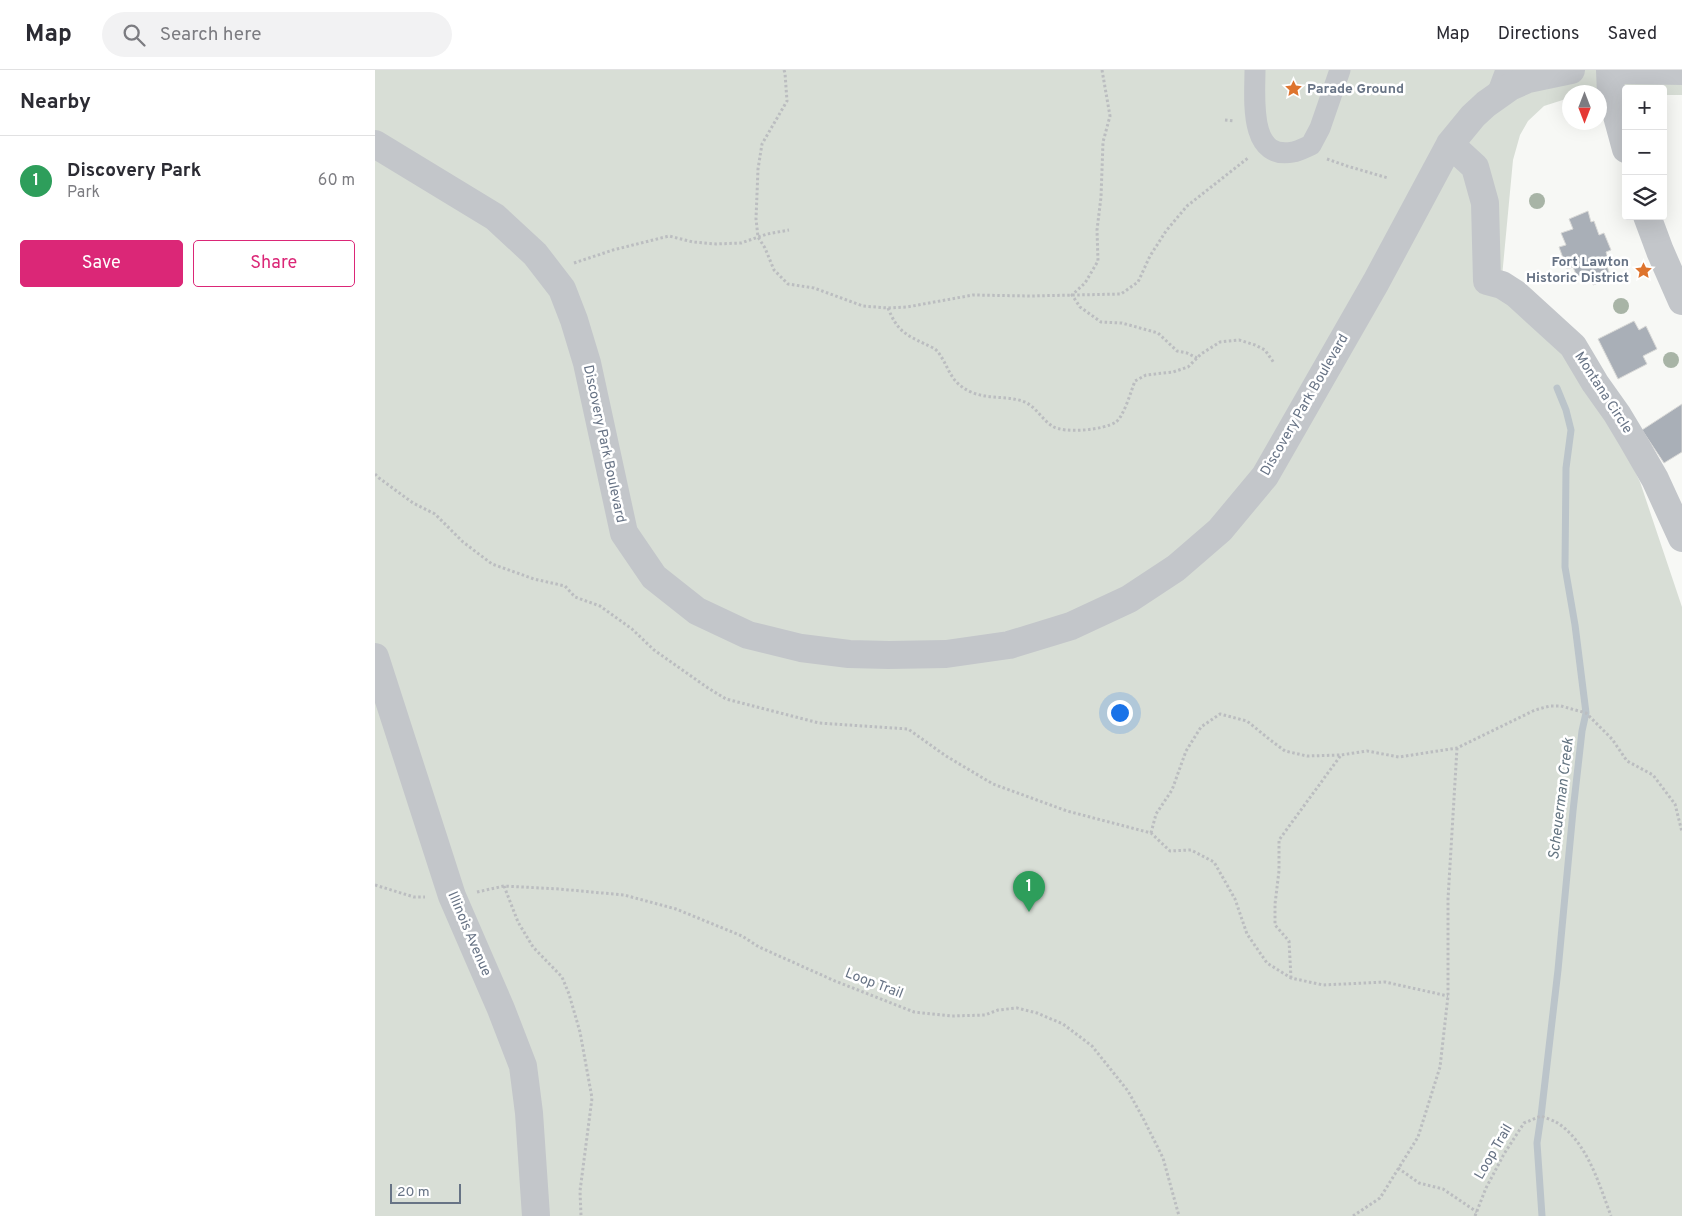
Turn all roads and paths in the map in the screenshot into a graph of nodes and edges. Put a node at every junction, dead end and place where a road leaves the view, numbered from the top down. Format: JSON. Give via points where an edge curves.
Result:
{"nodes":[{"id":1,"x":784,"y":70,"type":"edge"},
{"id":2,"x":1102,"y":70,"type":"edge"},
{"id":3,"x":1255,"y":70,"type":"edge"},
{"id":4,"x":1340,"y":70,"type":"edge"},
{"id":5,"x":1506,"y":70,"type":"edge"},
{"id":6,"x":1571,"y":70,"type":"edge"},
{"id":7,"x":1610,"y":70,"type":"edge"},
{"id":8,"x":1626,"y":70,"type":"edge"},
{"id":9,"x":1682,"y":71,"type":"edge"},
{"id":10,"x":1496,"y":97,"type":"junction"},
{"id":11,"x":1622,"y":134,"type":"edge"},
{"id":12,"x":1264,"y":142,"type":"junction"},
{"id":13,"x":375,"y":144,"type":"edge"},
{"id":14,"x":1450,"y":144,"type":"junction"},
{"id":15,"x":1322,"y":157,"type":"dead end"},
{"id":16,"x":1389,"y":178,"type":"dead end"},
{"id":17,"x":1648,"y":220,"type":"edge"},
{"id":18,"x":789,"y":230,"type":"dead end"},
{"id":19,"x":758,"y":237,"type":"junction"},
{"id":20,"x":567,"y":266,"type":"dead end"},
{"id":21,"x":1072,"y":295,"type":"junction"},
{"id":22,"x":1682,"y":301,"type":"edge"},
{"id":23,"x":888,"y":308,"type":"junction"},
{"id":24,"x":1197,"y":358,"type":"junction"},
{"id":25,"x":1274,"y":363,"type":"dead end"},
{"id":26,"x":375,"y":474,"type":"edge"},
{"id":27,"x":1682,"y":538,"type":"edge"},
{"id":28,"x":375,"y":657,"type":"edge"},
{"id":29,"x":1457,"y":748,"type":"junction"},
{"id":30,"x":1341,"y":755,"type":"junction"},
{"id":31,"x":1682,"y":832,"type":"edge"},
{"id":32,"x":1151,"y":834,"type":"junction"},
{"id":33,"x":375,"y":885,"type":"edge"},
{"id":34,"x":504,"y":886,"type":"junction"},
{"id":35,"x":475,"y":893,"type":"dead end"},
{"id":36,"x":433,"y":896,"type":"dead end"},
{"id":37,"x":1291,"y":978,"type":"junction"},
{"id":38,"x":1448,"y":996,"type":"junction"},
{"id":39,"x":1398,"y":1168,"type":"junction"},
{"id":40,"x":1476,"y":1214,"type":"edge"},
{"id":41,"x":536,"y":1216,"type":"edge"},
{"id":42,"x":581,"y":1216,"type":"edge"},
{"id":43,"x":1179,"y":1216,"type":"edge"},
{"id":44,"x":1353,"y":1216,"type":"edge"},
{"id":45,"x":1611,"y":1216,"type":"edge"}],
"edges":[{"from":1,"to":19,"type":"path","via":[[787,101],[762,144],[758,169]]},
{"from":2,"to":21,"type":"path","via":[[1110,116],[1103,142],[1098,261],[1085,283]]},
{"from":3,"to":12,"type":"street","via":[[1255,112],[1258,131]]},
{"from":4,"to":12,"type":"street","via":[[1321,128],[1311,145],[1292,152],[1274,151]]},
{"from":5,"to":10,"type":"street"},
{"from":6,"to":10,"type":"street","name":"Discovery Park Boulevard","via":[[1528,79]]},
{"from":7,"to":11,"type":"street","via":[[1611,94]]},
{"from":8,"to":9,"type":"street"},
{"from":10,"to":14,"type":"street","name":"Discovery Park Boulevard","via":[[1473,116]]},
{"from":12,"to":21,"type":"path","via":[[1187,206],[1166,231],[1138,282],[1121,294]]},
{"from":13,"to":14,"type":"street","name":"Discovery Park Boulevard","via":[[495,217],[535,254],[562,289],[587,362],[624,533],[654,577],[697,611],[748,635],[801,648],[889,655],[946,654],[1009,645],[1071,626],[1129,599],[1176,568],[1220,530],[1265,476],[1376,282]]},
{"from":14,"to":27,"type":"street","name":"Montana Circle","via":[[1475,167],[1478,176],[1485,203],[1487,281],[1502,285],[1515,294],[1573,346],[1655,479]]},
{"from":15,"to":16,"type":"path"},
{"from":17,"to":22,"type":"street"},
{"from":18,"to":19,"type":"path"},
{"from":19,"to":20,"type":"path","via":[[741,243],[717,244],[669,236]]},
{"from":19,"to":23,"type":"path","via":[[774,270],[788,284],[814,288],[863,306]]},
{"from":21,"to":23,"type":"path","via":[[973,295]]},
{"from":21,"to":24,"type":"path","via":[[1080,307],[1101,322],[1122,323],[1159,333],[1177,351]]},
{"from":23,"to":24,"type":"path","via":[[895,324],[905,335],[937,350],[953,379],[969,391],[1028,404],[1051,426],[1060,430],[1082,430],[1116,422],[1135,381],[1146,375],[1187,367]]},
{"from":24,"to":25,"type":"path","via":[[1219,342],[1239,340],[1265,350]]},
{"from":26,"to":32,"type":"path","via":[[435,514],[463,542],[492,564],[565,586],[575,597],[600,606],[654,650],[726,698],[819,723],[908,728],[993,784],[1067,811]]},
{"from":28,"to":41,"type":"street","name":"Illinois Avenue","via":[[452,896],[523,1066]]},
{"from":29,"to":30,"type":"path","via":[[1399,757],[1367,751]]},
{"from":29,"to":31,"type":"path","via":[[1517,718],[1550,706],[1586,713],[1612,739],[1627,761],[1653,775],[1675,804]]},
{"from":29,"to":38,"type":"path","via":[[1448,898]]},
{"from":30,"to":32,"type":"path","via":[[1307,756],[1285,751],[1247,721],[1220,714],[1201,727],[1186,751],[1172,790],[1156,814]]},
{"from":30,"to":37,"type":"path","via":[[1279,840],[1275,925],[1289,941]]},
{"from":32,"to":37,"type":"path","via":[[1170,851],[1191,850],[1214,862],[1235,899],[1247,934],[1267,963]]},
{"from":33,"to":36,"type":"path","via":[[414,897]]},
{"from":34,"to":35,"type":"path","name":"Loop Trail"},
{"from":34,"to":42,"type":"path","via":[[518,922],[533,947],[562,977],[580,1032],[592,1098],[580,1191]]},
{"from":34,"to":43,"type":"path","name":"Loop Trail","via":[[624,895],[677,909],[835,981],[914,1012],[985,1015],[1017,1008],[1037,1012],[1063,1024],[1092,1046],[1128,1091],[1163,1158]]},
{"from":37,"to":38,"type":"path","via":[[1323,985],[1385,982]]},
{"from":38,"to":39,"type":"path","via":[[1440,1066],[1418,1137]]},
{"from":39,"to":40,"type":"path","via":[[1419,1182],[1443,1189]]},
{"from":39,"to":44,"type":"path","via":[[1380,1198]]},
{"from":40,"to":45,"type":"path","name":"Loop Trail","via":[[1499,1162],[1523,1123],[1541,1116],[1556,1122],[1575,1139],[1590,1165]]}]}
